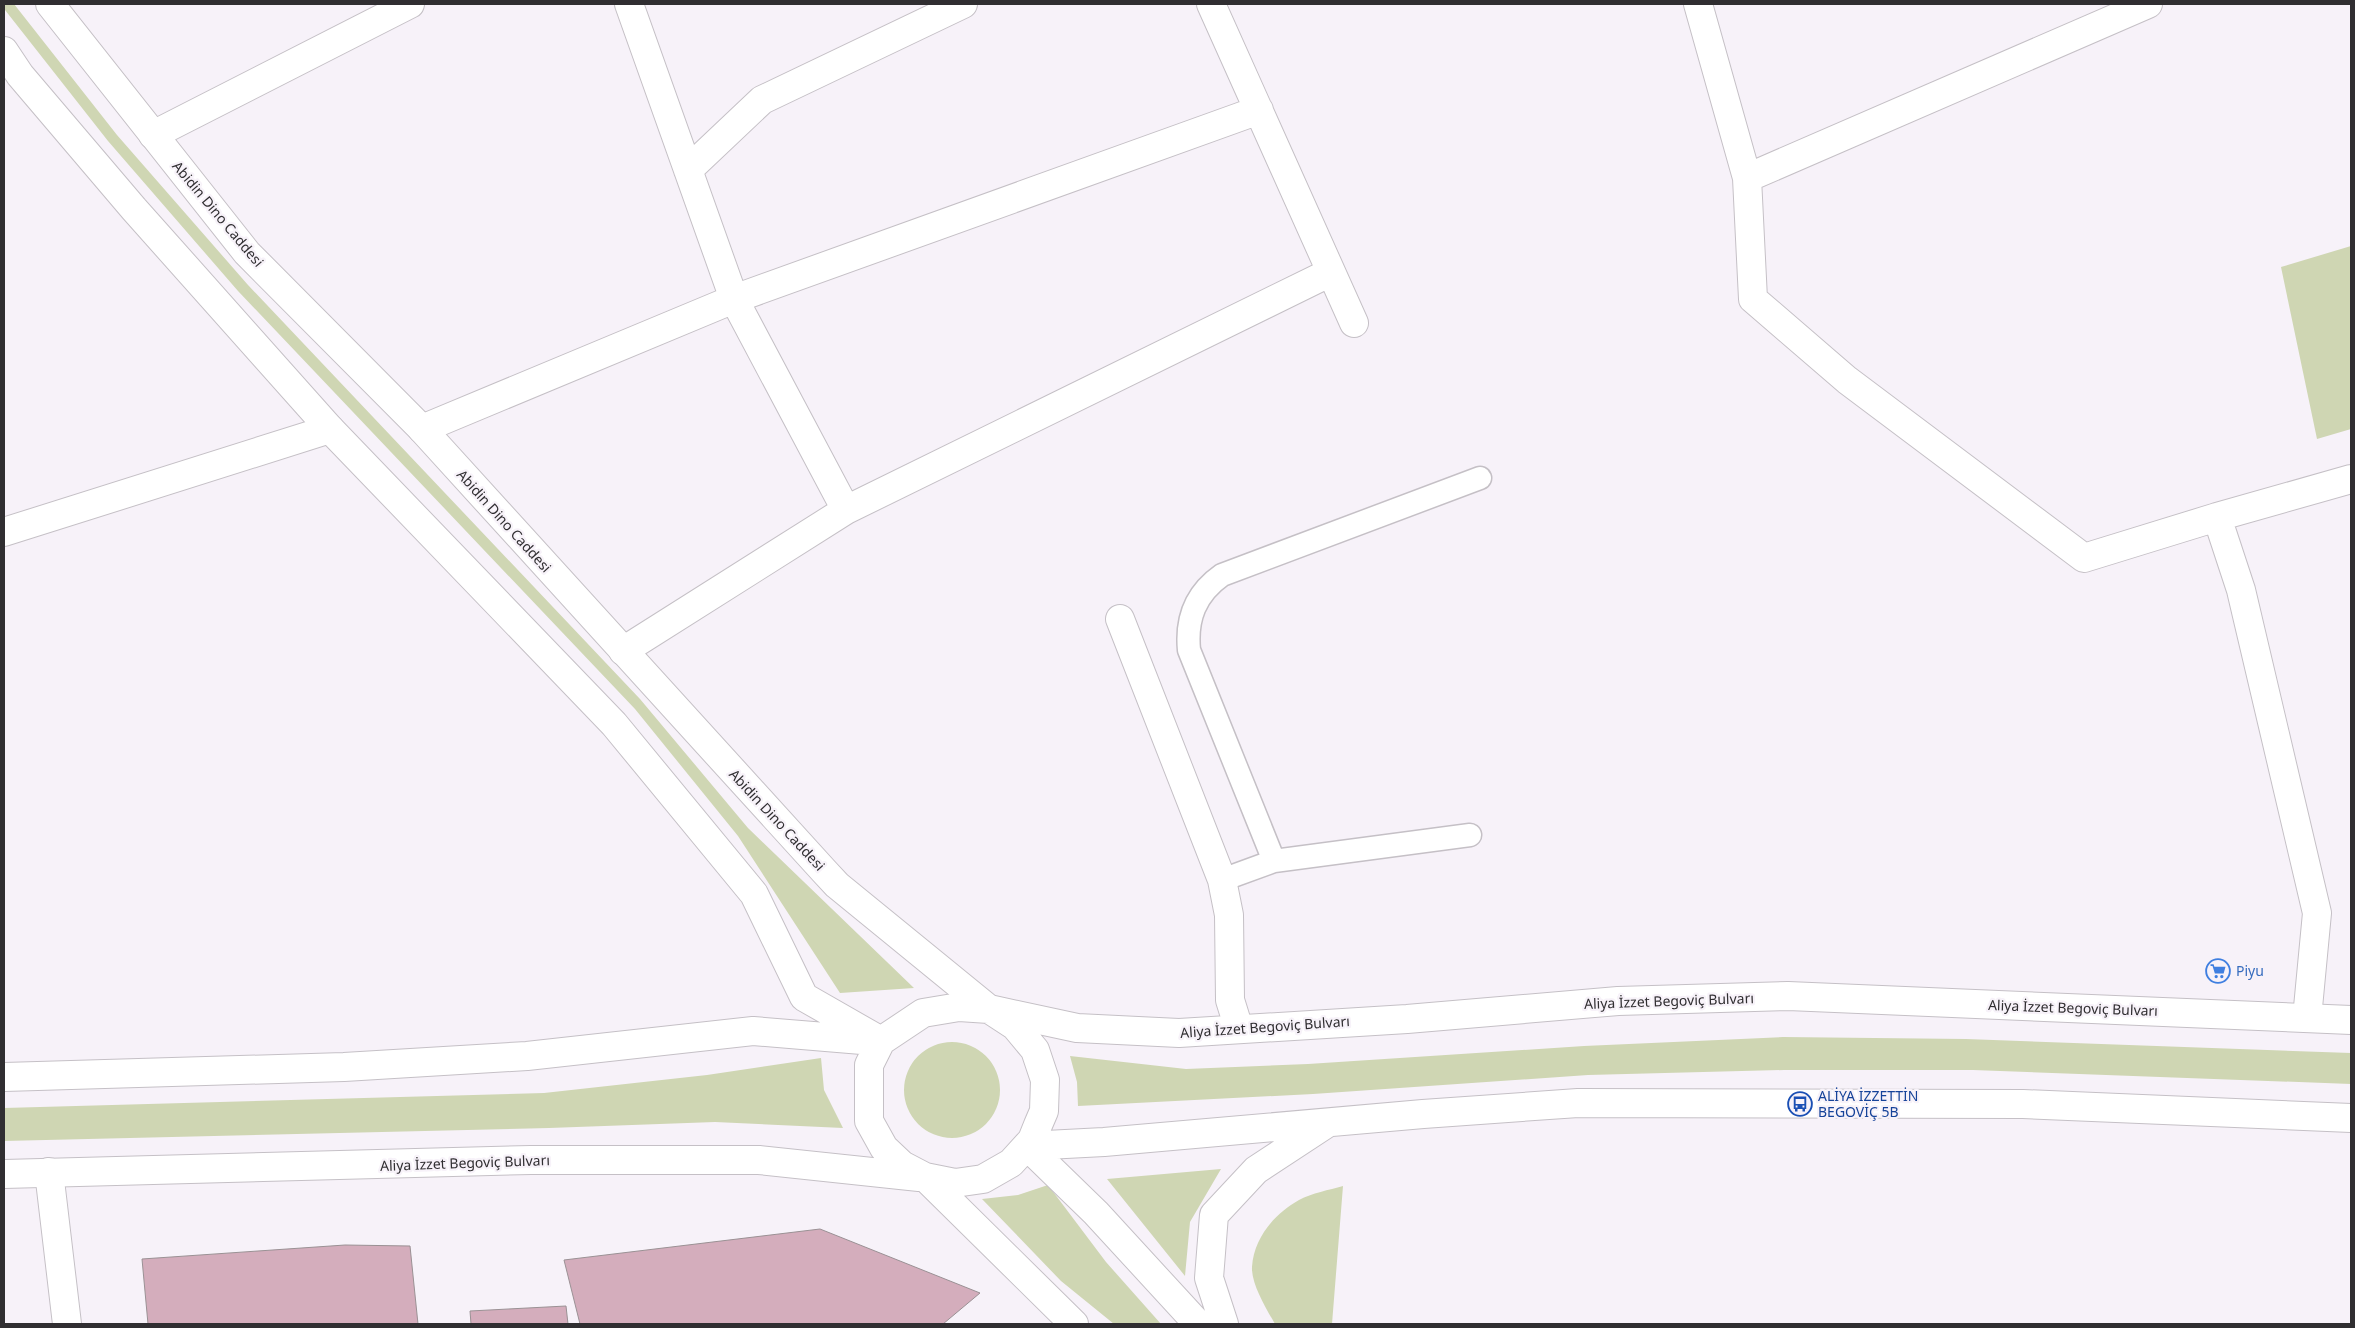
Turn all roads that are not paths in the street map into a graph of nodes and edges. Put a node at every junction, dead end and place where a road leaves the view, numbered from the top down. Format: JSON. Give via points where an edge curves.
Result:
{"nodes":[{"id":1,"x":50,"y":4,"type":"edge"},
{"id":2,"x":410,"y":4,"type":"edge"},
{"id":3,"x":629,"y":4,"type":"edge"},
{"id":4,"x":963,"y":4,"type":"edge"},
{"id":5,"x":1211,"y":4,"type":"edge"},
{"id":6,"x":1698,"y":4,"type":"edge"},
{"id":7,"x":2148,"y":4,"type":"edge"},
{"id":8,"x":4,"y":51,"type":"edge"},
{"id":9,"x":1258,"y":110,"type":"junction"},
{"id":10,"x":153,"y":135,"type":"junction"},
{"id":11,"x":688,"y":170,"type":"junction"},
{"id":12,"x":1747,"y":178,"type":"junction"},
{"id":13,"x":1331,"y":272,"type":"junction"},
{"id":14,"x":734,"y":299,"type":"junction"},
{"id":15,"x":1354,"y":323,"type":"dead end"},
{"id":16,"x":330,"y":428,"type":"junction"},
{"id":17,"x":422,"y":429,"type":"junction"},
{"id":18,"x":1480,"y":478,"type":"dead end"},
{"id":19,"x":2351,"y":479,"type":"edge"},
{"id":20,"x":846,"y":510,"type":"junction"},
{"id":21,"x":2217,"y":517,"type":"junction"},
{"id":22,"x":4,"y":532,"type":"edge"},
{"id":23,"x":1120,"y":618,"type":"dead end"},
{"id":24,"x":622,"y":651,"type":"junction"},
{"id":25,"x":1470,"y":835,"type":"dead end"},
{"id":26,"x":1274,"y":861,"type":"junction"},
{"id":27,"x":1222,"y":880,"type":"junction"},
{"id":28,"x":989,"y":1009,"type":"junction"},
{"id":29,"x":2307,"y":1018,"type":"junction"},
{"id":30,"x":2351,"y":1020,"type":"edge"},
{"id":31,"x":1239,"y":1029,"type":"junction"},
{"id":32,"x":881,"y":1042,"type":"junction"},
{"id":33,"x":4,"y":1077,"type":"edge"},
{"id":34,"x":2351,"y":1118,"type":"edge"},
{"id":35,"x":1329,"y":1122,"type":"junction"},
{"id":36,"x":1027,"y":1146,"type":"junction"},
{"id":37,"x":49,"y":1172,"type":"junction"},
{"id":38,"x":4,"y":1174,"type":"edge"},
{"id":39,"x":925,"y":1177,"type":"junction"},
{"id":40,"x":67,"y":1324,"type":"edge"},
{"id":41,"x":1074,"y":1324,"type":"edge"},
{"id":42,"x":1198,"y":1324,"type":"edge"},
{"id":43,"x":1224,"y":1324,"type":"edge"}],
"edges":[{"from":1,"to":10,"type":"main road","name":"Abidin Dino Caddesi"},
{"from":2,"to":10,"type":"main road"},
{"from":3,"to":11,"type":"main road"},
{"from":4,"to":11,"type":"main road","via":[[762,100]]},
{"from":5,"to":9,"type":"main road"},
{"from":6,"to":12,"type":"main road"},
{"from":7,"to":12,"type":"main road"},
{"from":8,"to":16,"type":"main road","via":[[20,75],[134,209]]},
{"from":9,"to":13,"type":"main road"},
{"from":9,"to":14,"type":"main road"},
{"from":10,"to":17,"type":"main road","name":"Abidin Dino Caddesi","via":[[247,253]]},
{"from":11,"to":14,"type":"main road"},
{"from":12,"to":21,"type":"main road","via":[[1752,299],[1847,380],[2084,558]]},
{"from":13,"to":15,"type":"main road"},
{"from":13,"to":20,"type":"main road"},
{"from":14,"to":17,"type":"main road"},
{"from":14,"to":20,"type":"main road"},
{"from":16,"to":22,"type":"main road"},
{"from":16,"to":32,"type":"main road","via":[[614,724],[754,894],[804,997]]},
{"from":17,"to":24,"type":"main road","name":"Abidin Dino Caddesi"},
{"from":18,"to":26,"type":"lane","via":[[1222,575],[1210,583],[1194,605],[1189,619],[1189,650]]},
{"from":19,"to":21,"type":"main road"},
{"from":20,"to":24,"type":"main road"},
{"from":21,"to":29,"type":"main road","via":[[2241,590],[2317,913]]},
{"from":23,"to":27,"type":"main road"},
{"from":24,"to":28,"type":"main road","name":"Abidin Dino Caddesi","via":[[837,885]]},
{"from":25,"to":26,"type":"lane"},
{"from":26,"to":27,"type":"lane"},
{"from":27,"to":31,"type":"main road","via":[[1229,914],[1230,1000]]},
{"from":28,"to":31,"type":"main road","name":"Aliya İzzet Begoviç Bulvarı","via":[[1077,1028],[1178,1034]]},
{"from":28,"to":32,"type":"main road","via":[[958,1008],[923,1013]]},
{"from":28,"to":36,"type":"main road","via":[[1016,1026],[1035,1050],[1045,1080],[1044,1111]]},
{"from":29,"to":30,"type":"main road","name":"Aliya İzzet Begoviç Bulvarı"},
{"from":29,"to":31,"type":"main road","name":"Aliya İzzet Begoviç Bulvarı","via":[[1788,996],[1618,1001]]},
{"from":32,"to":33,"type":"main road","via":[[753,1031],[527,1056],[353,1066]]},
{"from":32,"to":39,"type":"main road","via":[[869,1065],[869,1120],[884,1148],[902,1166]]},
{"from":34,"to":35,"type":"main road","via":[[2022,1104],[1578,1103]]},
{"from":35,"to":36,"type":"main road"},
{"from":35,"to":43,"type":"main road","via":[[1256,1170],[1214,1215],[1209,1278]]},
{"from":36,"to":39,"type":"main road","via":[[1011,1163],[983,1179],[955,1183]]},
{"from":36,"to":42,"type":"main road","via":[[1096,1212]]},
{"from":37,"to":38,"type":"main road","name":"Aliya İzzet Begoviç Bulvarı"},
{"from":37,"to":39,"type":"main road","name":"Aliya İzzet Begoviç Bulvarı","via":[[531,1160],[750,1160]]},
{"from":37,"to":40,"type":"main road"},
{"from":39,"to":41,"type":"main road"}]}
